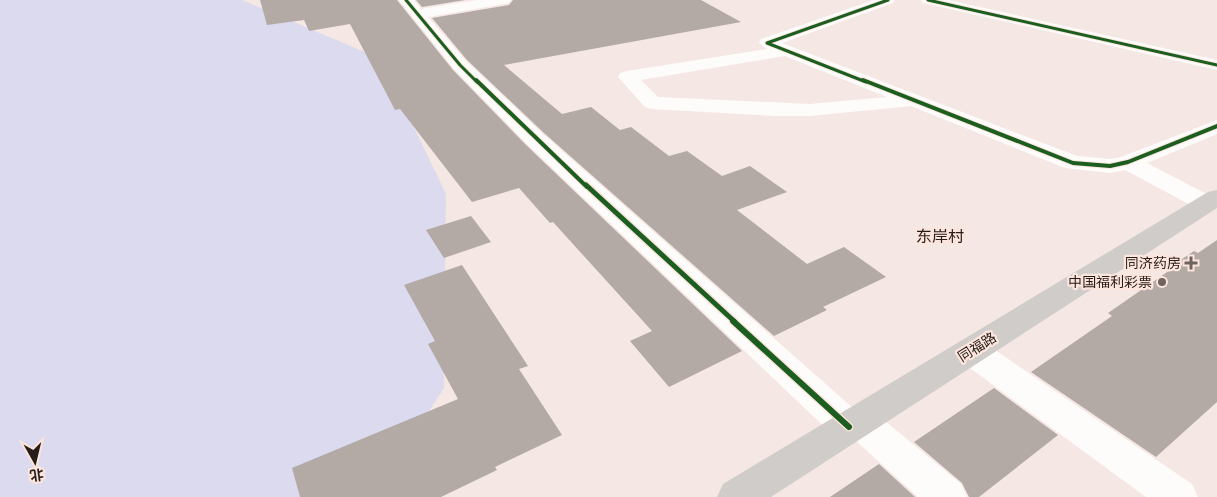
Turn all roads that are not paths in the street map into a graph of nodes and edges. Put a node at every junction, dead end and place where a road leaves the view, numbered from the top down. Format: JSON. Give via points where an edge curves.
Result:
{"nodes":[{"id":1,"x":504,"y":0,"type":"edge"},
{"id":2,"x":888,"y":0,"type":"edge"},
{"id":3,"x":928,"y":0,"type":"edge"},
{"id":4,"x":412,"y":7,"type":"edge"},
{"id":5,"x":786,"y":50,"type":"junction"},
{"id":6,"x":1216,"y":63,"type":"edge"},
{"id":7,"x":913,"y":100,"type":"junction"},
{"id":8,"x":1217,"y":126,"type":"edge"},
{"id":9,"x":1128,"y":162,"type":"junction"},
{"id":10,"x":1212,"y":200,"type":"edge"},
{"id":11,"x":971,"y":351,"type":"junction"},
{"id":12,"x":854,"y":424,"type":"junction"},
{"id":13,"x":738,"y":497,"type":"edge"},
{"id":14,"x":947,"y":497,"type":"edge"},
{"id":15,"x":1178,"y":497,"type":"edge"}],
"edges":[{"from":1,"to":4,"type":"street"},
{"from":2,"to":5,"type":"street","via":[[767,43]]},
{"from":3,"to":6,"type":"street"},
{"from":4,"to":12,"type":"street","via":[[460,65],[535,139]]},
{"from":5,"to":7,"type":"street"},
{"from":5,"to":7,"type":"street","via":[[627,77],[652,103],[810,110]]},
{"from":7,"to":9,"type":"street","via":[[1073,163],[1110,166]]},
{"from":8,"to":9,"type":"street"},
{"from":9,"to":10,"type":"street"},
{"from":10,"to":11,"type":"street","name":"同福路"},
{"from":11,"to":12,"type":"street","name":"同福路"},
{"from":11,"to":15,"type":"street"},
{"from":12,"to":13,"type":"street","name":"同福路"},
{"from":12,"to":14,"type":"street"}]}
